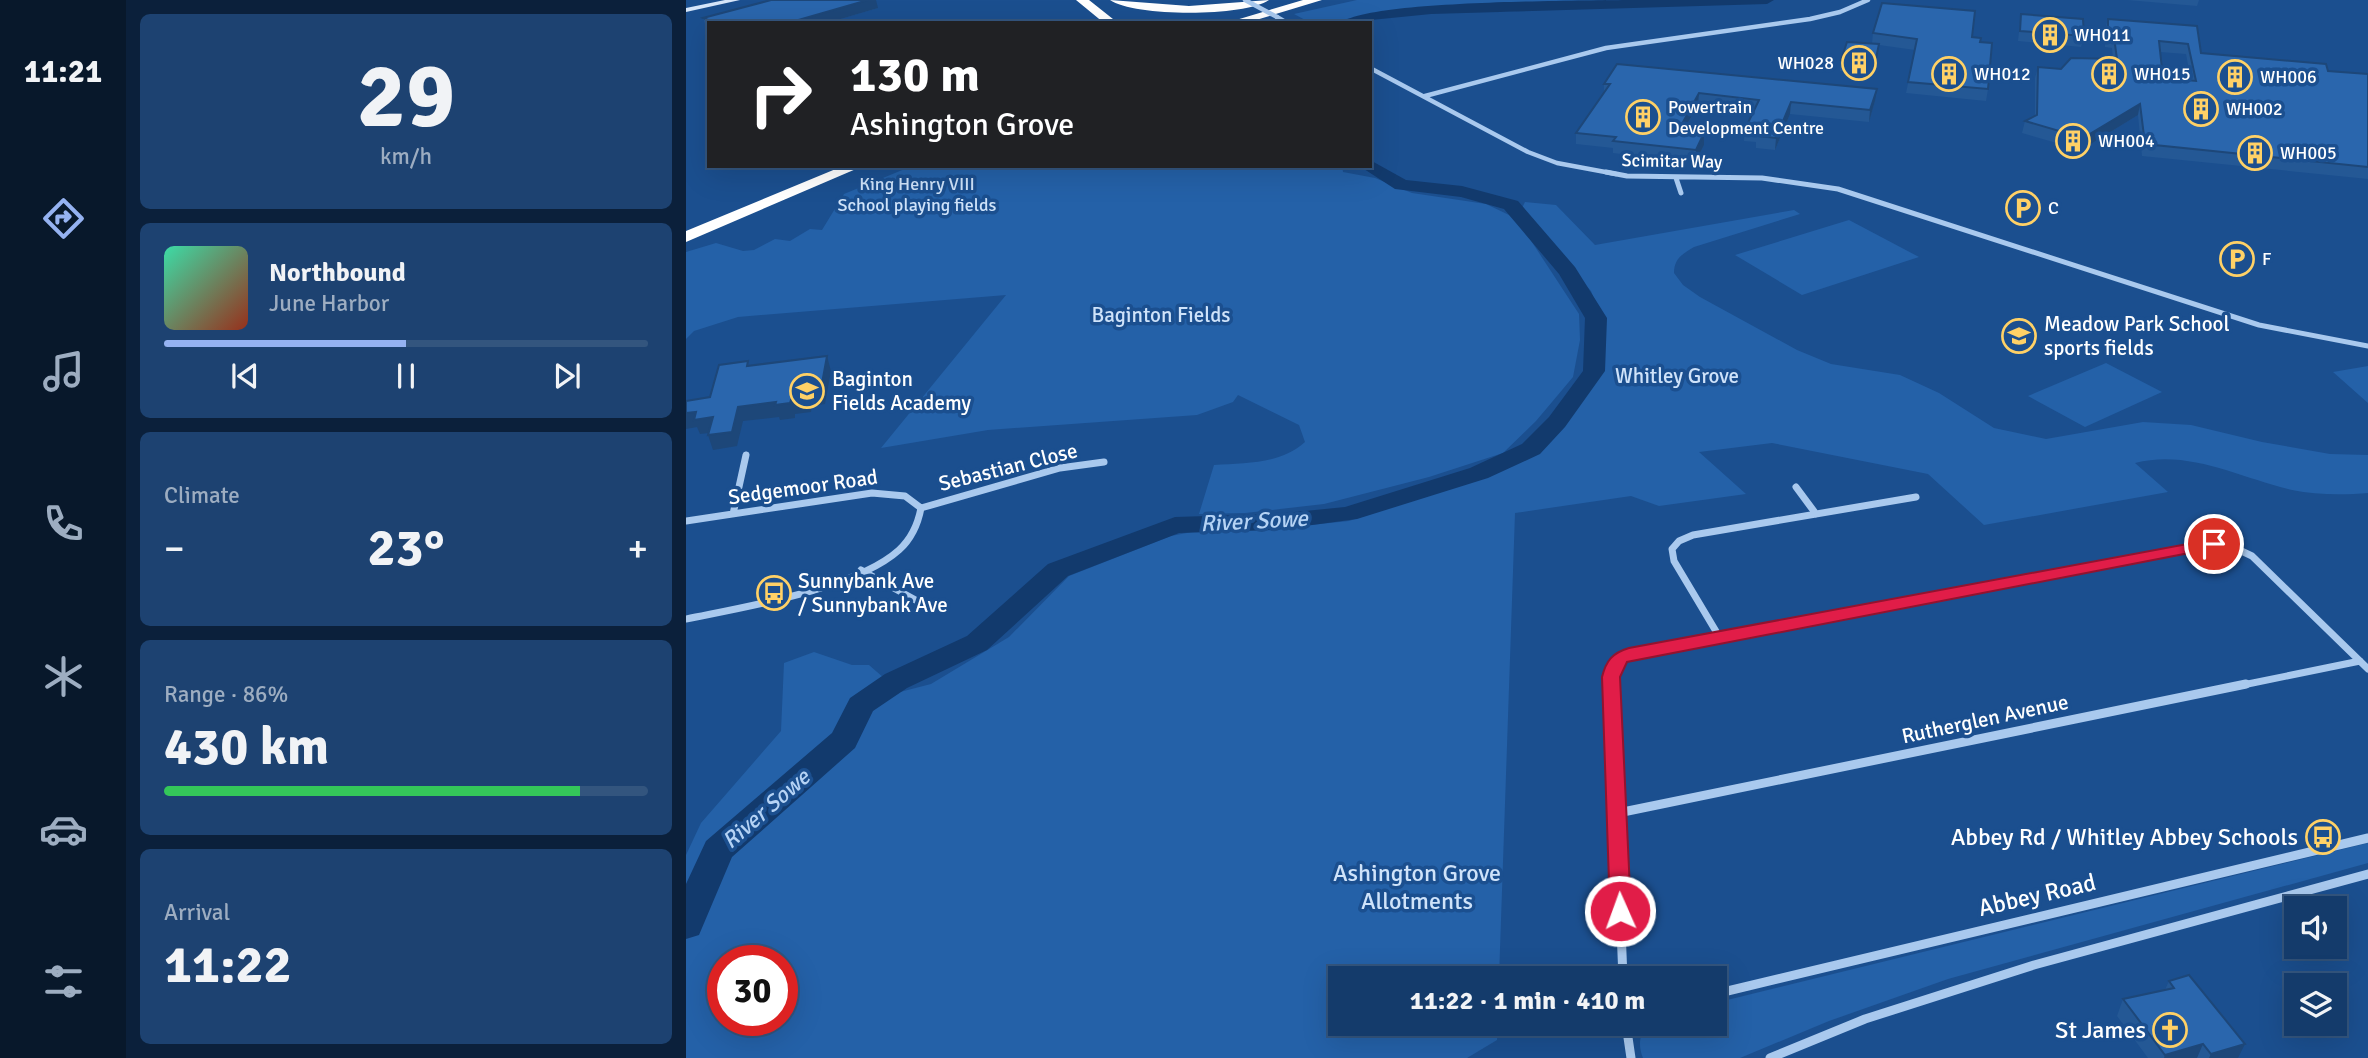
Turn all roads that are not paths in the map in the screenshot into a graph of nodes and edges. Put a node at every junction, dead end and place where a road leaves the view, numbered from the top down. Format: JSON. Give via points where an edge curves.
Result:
{"nodes":[{"id":1,"x":736,"y":0,"type":"edge"},
{"id":2,"x":1082,"y":0,"type":"edge"},
{"id":3,"x":1116,"y":0,"type":"edge"},
{"id":4,"x":1245,"y":0,"type":"edge"},
{"id":5,"x":1263,"y":0,"type":"edge"},
{"id":6,"x":1293,"y":0,"type":"edge"},
{"id":7,"x":1316,"y":0,"type":"edge"},
{"id":8,"x":1868,"y":0,"type":"edge"},
{"id":9,"x":686,"y":10,"type":"edge"},
{"id":10,"x":1218,"y":20,"type":"dead end"},
{"id":11,"x":1109,"y":21,"type":"edge"},
{"id":12,"x":1239,"y":21,"type":"edge"},
{"id":13,"x":1279,"y":21,"type":"edge"},
{"id":14,"x":1372,"y":69,"type":"edge"},
{"id":15,"x":1424,"y":96,"type":"junction"},
{"id":16,"x":828,"y":168,"type":"edge"},
{"id":17,"x":851,"y":168,"type":"edge"},
{"id":18,"x":1676,"y":178,"type":"junction"},
{"id":19,"x":1681,"y":193,"type":"dead end"},
{"id":20,"x":686,"y":225,"type":"edge"},
{"id":21,"x":686,"y":237,"type":"edge"},
{"id":22,"x":2368,"y":346,"type":"edge"},
{"id":23,"x":746,"y":455,"type":"dead end"},
{"id":24,"x":1104,"y":462,"type":"dead end"},
{"id":25,"x":1796,"y":487,"type":"dead end"},
{"id":26,"x":1916,"y":497,"type":"dead end"},
{"id":27,"x":921,"y":508,"type":"junction"},
{"id":28,"x":733,"y":514,"type":"junction"},
{"id":29,"x":1816,"y":514,"type":"junction"},
{"id":30,"x":686,"y":521,"type":"edge"},
{"id":31,"x":861,"y":570,"type":"junction"},
{"id":32,"x":945,"y":608,"type":"dead end"},
{"id":33,"x":686,"y":619,"type":"edge"},
{"id":34,"x":1720,"y":638,"type":"junction"},
{"id":35,"x":2360,"y":661,"type":"junction"},
{"id":36,"x":2368,"y":669,"type":"edge"},
{"id":37,"x":1618,"y":813,"type":"junction"},
{"id":38,"x":2368,"y":838,"type":"edge"},
{"id":39,"x":2368,"y":874,"type":"edge"},
{"id":40,"x":1623,"y":966,"type":"edge"},
{"id":41,"x":1727,"y":991,"type":"edge"},
{"id":42,"x":1628,"y":1036,"type":"edge"},
{"id":43,"x":1631,"y":1058,"type":"edge"},
{"id":44,"x":1770,"y":1058,"type":"edge"}],
"edges":[{"from":1,"to":9,"type":"street"},
{"from":2,"to":11,"type":"highway"},
{"from":3,"to":5,"type":"highway","via":[[1185,9]]},
{"from":4,"to":13,"type":"street","bridge":true},
{"from":6,"to":10,"type":"highway"},
{"from":7,"to":12,"type":"highway"},
{"from":8,"to":15,"type":"street","via":[[1840,12],[1797,21],[1586,52]]},
{"from":14,"to":15,"type":"street","name":"Scimitar Way"},
{"from":15,"to":18,"type":"street","name":"Scimitar Way","via":[[1557,163],[1600,173]]},
{"from":16,"to":20,"type":"highway"},
{"from":17,"to":21,"type":"highway"},
{"from":18,"to":19,"type":"street"},
{"from":18,"to":22,"type":"street","name":"Scimitar Way","via":[[1762,178],[1838,189],[2248,321]]},
{"from":23,"to":28,"type":"street"},
{"from":24,"to":27,"type":"street","name":"Sebastian Close","via":[[1060,468]]},
{"from":25,"to":29,"type":"street"},
{"from":26,"to":29,"type":"street"},
{"from":27,"to":28,"type":"street","name":"Sedgemoor Road","via":[[905,496],[872,493]]},
{"from":27,"to":31,"type":"street","via":[[905,545]]},
{"from":28,"to":30,"type":"street","name":"Sedgemoor Road"},
{"from":29,"to":34,"type":"street","via":[[1693,535],[1675,545],[1674,561]]},
{"from":31,"to":32,"type":"street","via":[[930,608]]},
{"from":31,"to":33,"type":"street","via":[[782,597]]},
{"from":34,"to":35,"type":"street","via":[[2214,544],[2252,556]]},
{"from":34,"to":37,"type":"street","via":[[1629,654],[1614,664]]},
{"from":35,"to":36,"type":"street"},
{"from":35,"to":37,"type":"street","name":"Rutherglen Avenue"},
{"from":37,"to":40,"type":"street"},
{"from":38,"to":41,"type":"street","name":"Abbey Road"},
{"from":39,"to":44,"type":"street","via":[[2077,951],[1957,988]]},
{"from":42,"to":43,"type":"street"}]}
